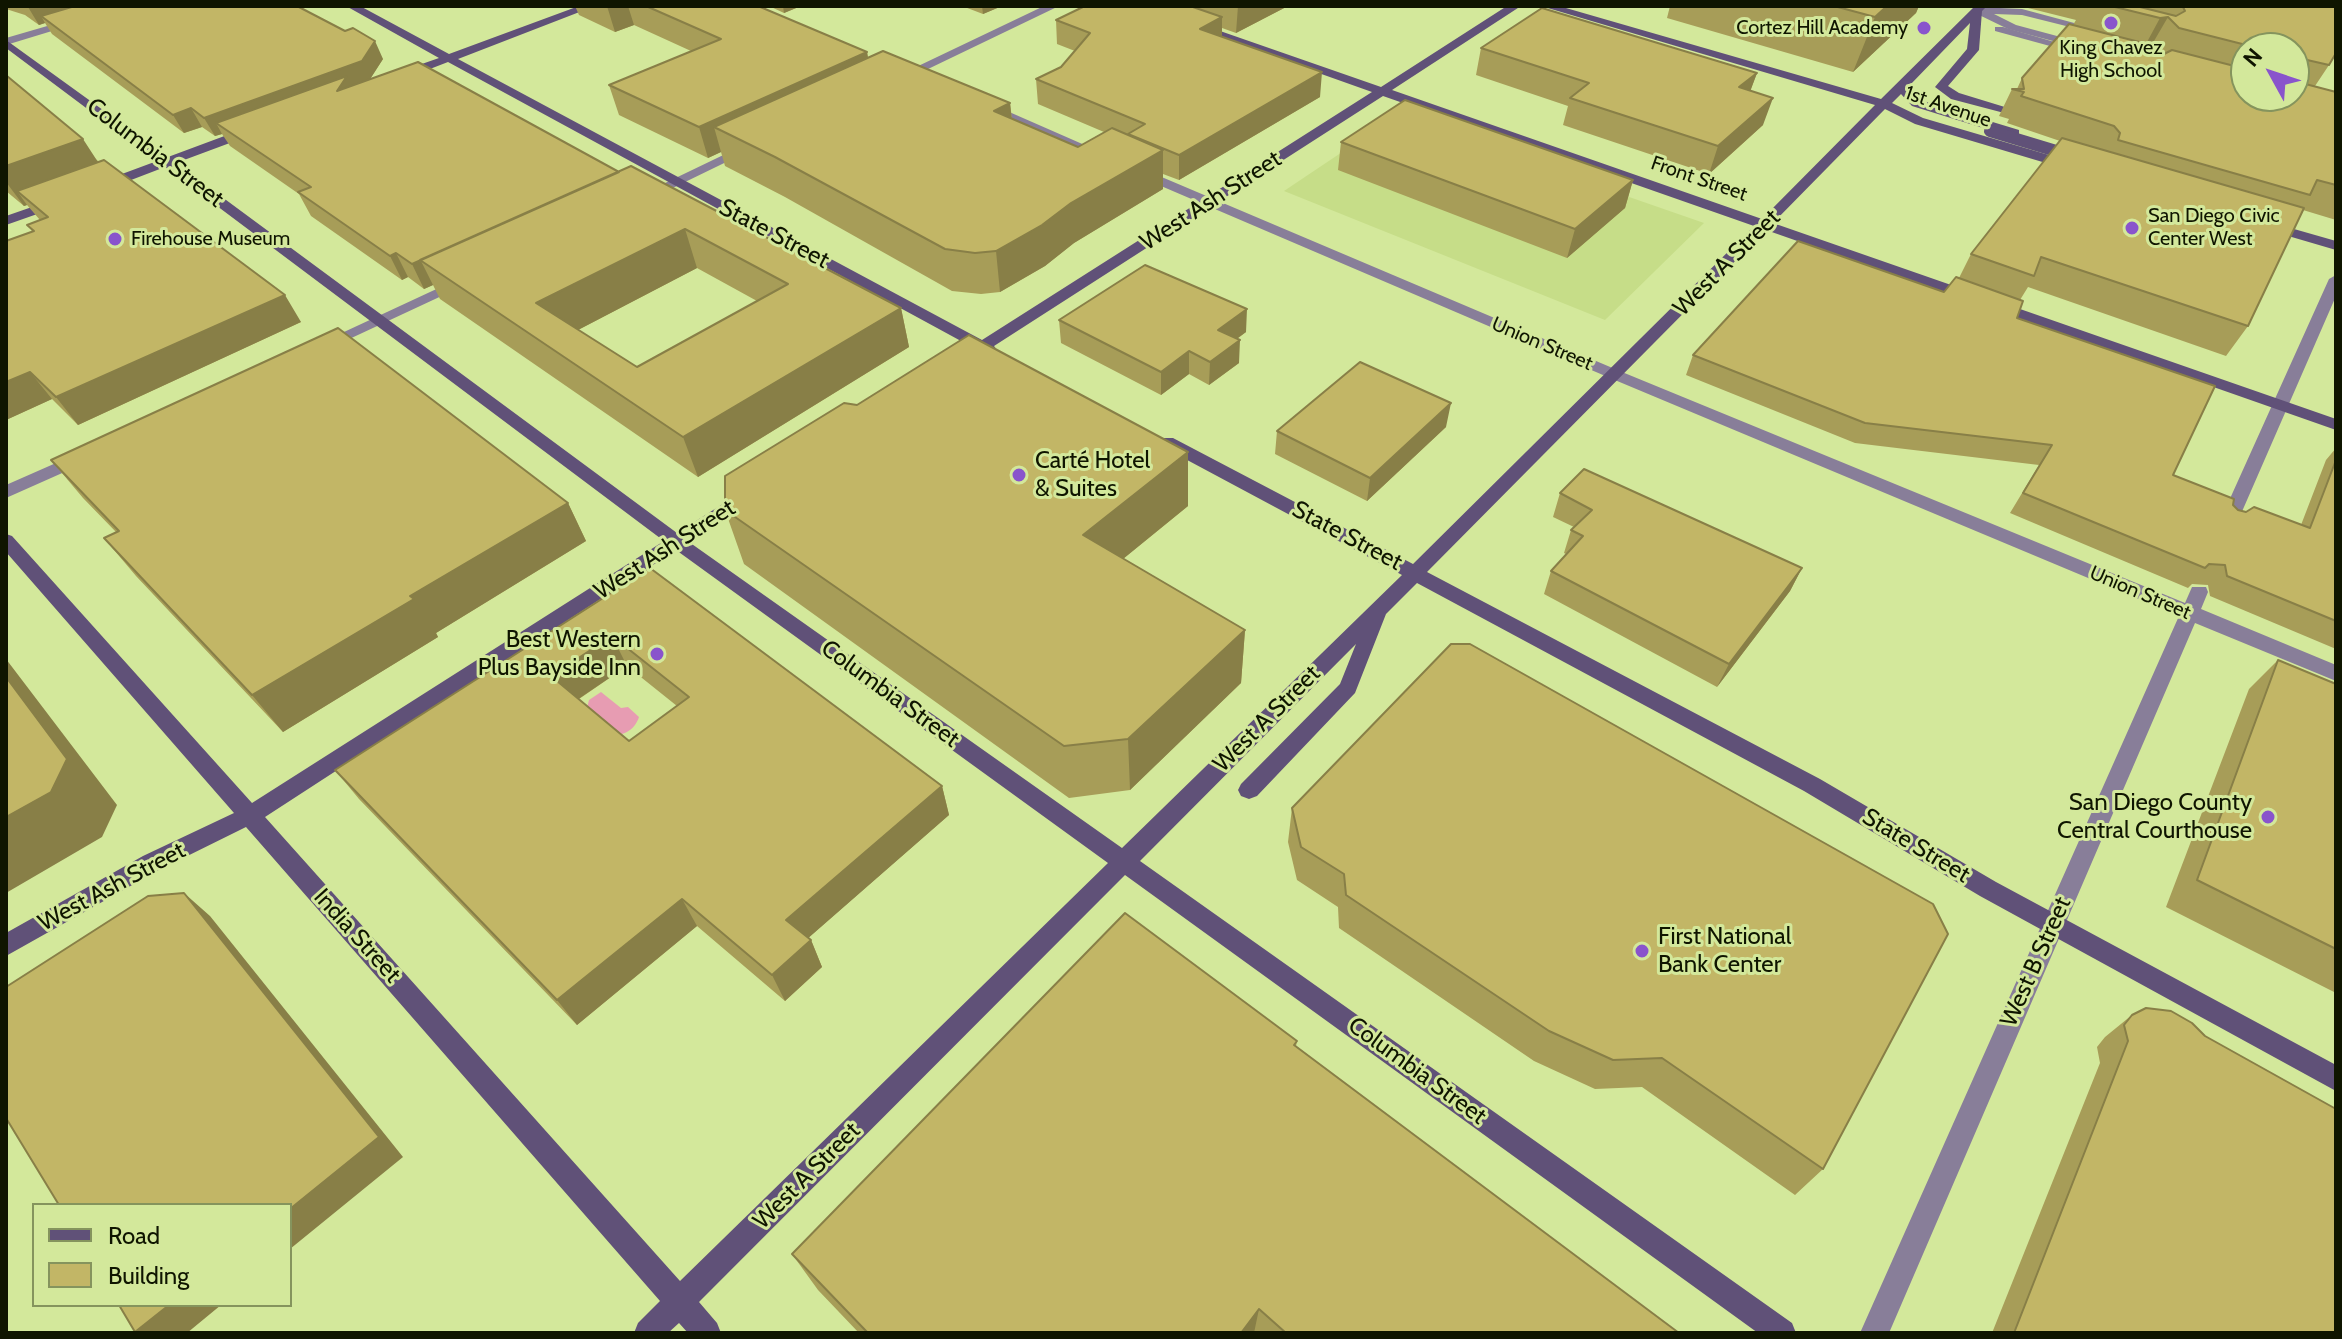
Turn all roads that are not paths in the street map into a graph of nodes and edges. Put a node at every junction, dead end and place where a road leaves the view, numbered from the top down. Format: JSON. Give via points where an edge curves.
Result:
{"nodes":[{"id":1,"x":128,"y":6,"type":"edge"},
{"id":2,"x":352,"y":6,"type":"edge"},
{"id":3,"x":589,"y":6,"type":"edge"},
{"id":4,"x":1053,"y":6,"type":"edge"},
{"id":5,"x":1515,"y":6,"type":"edge"},
{"id":6,"x":1547,"y":6,"type":"edge"},
{"id":7,"x":1960,"y":6,"type":"edge"},
{"id":8,"x":1979,"y":8,"type":"edge"},
{"id":9,"x":1182,"y":21,"type":"edge"},
{"id":10,"x":2006,"y":25,"type":"junction"},
{"id":11,"x":6,"y":43,"type":"edge"},
{"id":12,"x":2086,"y":50,"type":"edge"},
{"id":13,"x":448,"y":58,"type":"junction"},
{"id":14,"x":888,"y":63,"type":"edge"},
{"id":15,"x":910,"y":73,"type":"junction"},
{"id":16,"x":924,"y":79,"type":"edge"},
{"id":17,"x":383,"y":82,"type":"edge"},
{"id":18,"x":1904,"y":85,"type":"junction"},
{"id":19,"x":883,"y":86,"type":"edge"},
{"id":20,"x":1382,"y":91,"type":"junction"},
{"id":21,"x":980,"y":103,"type":"edge"},
{"id":22,"x":1884,"y":104,"type":"junction"},
{"id":23,"x":2004,"y":111,"type":"dead end"},
{"id":24,"x":267,"y":125,"type":"edge"},
{"id":25,"x":753,"y":146,"type":"edge"},
{"id":26,"x":167,"y":162,"type":"junction"},
{"id":27,"x":2090,"y":167,"type":"junction"},
{"id":28,"x":677,"y":181,"type":"junction"},
{"id":29,"x":89,"y":191,"type":"edge"},
{"id":30,"x":75,"y":196,"type":"edge"},
{"id":31,"x":1210,"y":202,"type":"junction"},
{"id":32,"x":628,"y":204,"type":"edge"},
{"id":33,"x":6,"y":221,"type":"edge"},
{"id":34,"x":1764,"y":225,"type":"junction"},
{"id":35,"x":2336,"y":233,"type":"edge"},
{"id":36,"x":2336,"y":246,"type":"edge"},
{"id":37,"x":478,"y":273,"type":"edge"},
{"id":38,"x":2336,"y":279,"type":"edge"},
{"id":39,"x":379,"y":320,"type":"junction"},
{"id":40,"x":984,"y":347,"type":"junction"},
{"id":41,"x":305,"y":354,"type":"edge"},
{"id":42,"x":961,"y":361,"type":"edge"},
{"id":43,"x":1011,"y":361,"type":"edge"},
{"id":44,"x":1616,"y":375,"type":"junction"},
{"id":45,"x":2280,"y":405,"type":"junction"},
{"id":46,"x":2336,"y":425,"type":"edge"},
{"id":47,"x":1151,"y":434,"type":"edge"},
{"id":48,"x":96,"y":450,"type":"edge"},
{"id":49,"x":768,"y":484,"type":"edge"},
{"id":50,"x":6,"y":492,"type":"edge"},
{"id":51,"x":2228,"y":523,"type":"edge"},
{"id":52,"x":6,"y":540,"type":"edge"},
{"id":53,"x":677,"y":542,"type":"junction"},
{"id":54,"x":1416,"y":572,"type":"junction"},
{"id":55,"x":2199,"y":592,"type":"dead end"},
{"id":56,"x":1380,"y":607,"type":"junction"},
{"id":57,"x":2189,"y":614,"type":"junction"},
{"id":58,"x":2336,"y":673,"type":"edge"},
{"id":59,"x":1249,"y":790,"type":"dead end"},
{"id":60,"x":250,"y":815,"type":"junction"},
{"id":61,"x":1124,"y":860,"type":"junction"},
{"id":62,"x":2053,"y":925,"type":"junction"},
{"id":63,"x":6,"y":945,"type":"edge"},
{"id":64,"x":2336,"y":1079,"type":"edge"},
{"id":65,"x":680,"y":1301,"type":"junction"},
{"id":66,"x":648,"y":1333,"type":"edge"},
{"id":67,"x":707,"y":1333,"type":"edge"},
{"id":68,"x":1782,"y":1333,"type":"edge"},
{"id":69,"x":1874,"y":1333,"type":"edge"}],
"edges":[{"from":1,"to":11,"type":"street"},
{"from":2,"to":13,"type":"main road","name":"State Street"},
{"from":3,"to":13,"type":"main road"},
{"from":4,"to":15,"type":"street"},
{"from":5,"to":20,"type":"main road","name":"West Ash Street"},
{"from":6,"to":22,"type":"main road","name":"1st Avenue"},
{"from":7,"to":8,"type":"street"},
{"from":8,"to":10,"type":"street"},
{"from":8,"to":10,"type":"street","via":[[2022,12],[2108,40]]},
{"from":8,"to":18,"type":"main road","name":"West A Street"},
{"from":8,"to":23,"type":"main road","via":[[1973,50],[1942,84],[1944,91]]},
{"from":9,"to":20,"type":"main road","name":"Front Street"},
{"from":10,"to":12,"type":"street"},
{"from":11,"to":26,"type":"main road","name":"Columbia Street"},
{"from":13,"to":17,"type":"main road"},
{"from":13,"to":28,"type":"main road","name":"State Street"},
{"from":14,"to":15,"type":"street"},
{"from":15,"to":16,"type":"street"},
{"from":15,"to":19,"type":"street"},
{"from":18,"to":22,"type":"main road","name":"West A Street"},
{"from":18,"to":27,"type":"main road","via":[[1916,103],[2036,139]]},
{"from":20,"to":31,"type":"main road","name":"West Ash Street"},
{"from":20,"to":34,"type":"main road","name":"Front Street"},
{"from":21,"to":31,"type":"street","name":"Union Street"},
{"from":22,"to":27,"type":"main road","bridge":true,"via":[[1990,131]]},
{"from":22,"to":27,"type":"main road","name":"1st Avenue","via":[[1919,121]]},
{"from":22,"to":34,"type":"main road","name":"West A Street"},
{"from":24,"to":26,"type":"main road"},
{"from":25,"to":28,"type":"street"},
{"from":26,"to":29,"type":"main road"},
{"from":26,"to":39,"type":"main road","name":"Columbia Street"},
{"from":28,"to":32,"type":"street"},
{"from":28,"to":40,"type":"main road","name":"State Street"},
{"from":30,"to":33,"type":"main road"},
{"from":31,"to":40,"type":"main road","name":"West Ash Street"},
{"from":31,"to":44,"type":"street","name":"Union Street"},
{"from":34,"to":44,"type":"main road","name":"West A Street"},
{"from":34,"to":45,"type":"main road","name":"Front Street"},
{"from":35,"to":36,"type":"main road","via":[[2258,216]]},
{"from":37,"to":39,"type":"street"},
{"from":38,"to":45,"type":"street"},
{"from":39,"to":41,"type":"street"},
{"from":39,"to":53,"type":"main road","name":"Columbia Street"},
{"from":40,"to":42,"type":"main road","name":"West Ash Street"},
{"from":40,"to":43,"type":"main road","name":"State Street"},
{"from":44,"to":54,"type":"main road","name":"West A Street"},
{"from":44,"to":57,"type":"street","name":"Union Street"},
{"from":45,"to":46,"type":"main road","name":"Front Street"},
{"from":45,"to":51,"type":"street"},
{"from":47,"to":54,"type":"main road","name":"State Street"},
{"from":48,"to":50,"type":"street"},
{"from":49,"to":53,"type":"main road","name":"West Ash Street"},
{"from":52,"to":60,"type":"main road","name":"India Street"},
{"from":53,"to":60,"type":"main road","name":"West Ash Street"},
{"from":53,"to":61,"type":"main road","name":"Columbia Street"},
{"from":54,"to":56,"type":"main road","name":"West A Street"},
{"from":54,"to":62,"type":"main road","name":"State Street","via":[[1812,785]]},
{"from":55,"to":57,"type":"street","name":"West B Street"},
{"from":56,"to":59,"type":"main road","via":[[1348,688]]},
{"from":56,"to":61,"type":"main road","name":"West A Street"},
{"from":57,"to":58,"type":"street","name":"Union Street"},
{"from":57,"to":62,"type":"street","name":"West B Street"},
{"from":60,"to":63,"type":"main road","name":"West Ash Street","via":[[151,863]]},
{"from":60,"to":65,"type":"main road","name":"India Street"},
{"from":61,"to":65,"type":"main road","name":"West A Street"},
{"from":61,"to":68,"type":"main road","name":"Columbia Street"},
{"from":62,"to":64,"type":"main road","name":"State Street"},
{"from":62,"to":69,"type":"street","name":"West B Street"},
{"from":65,"to":66,"type":"main road","name":"West A Street"},
{"from":65,"to":67,"type":"main road","name":"India Street"}]}
